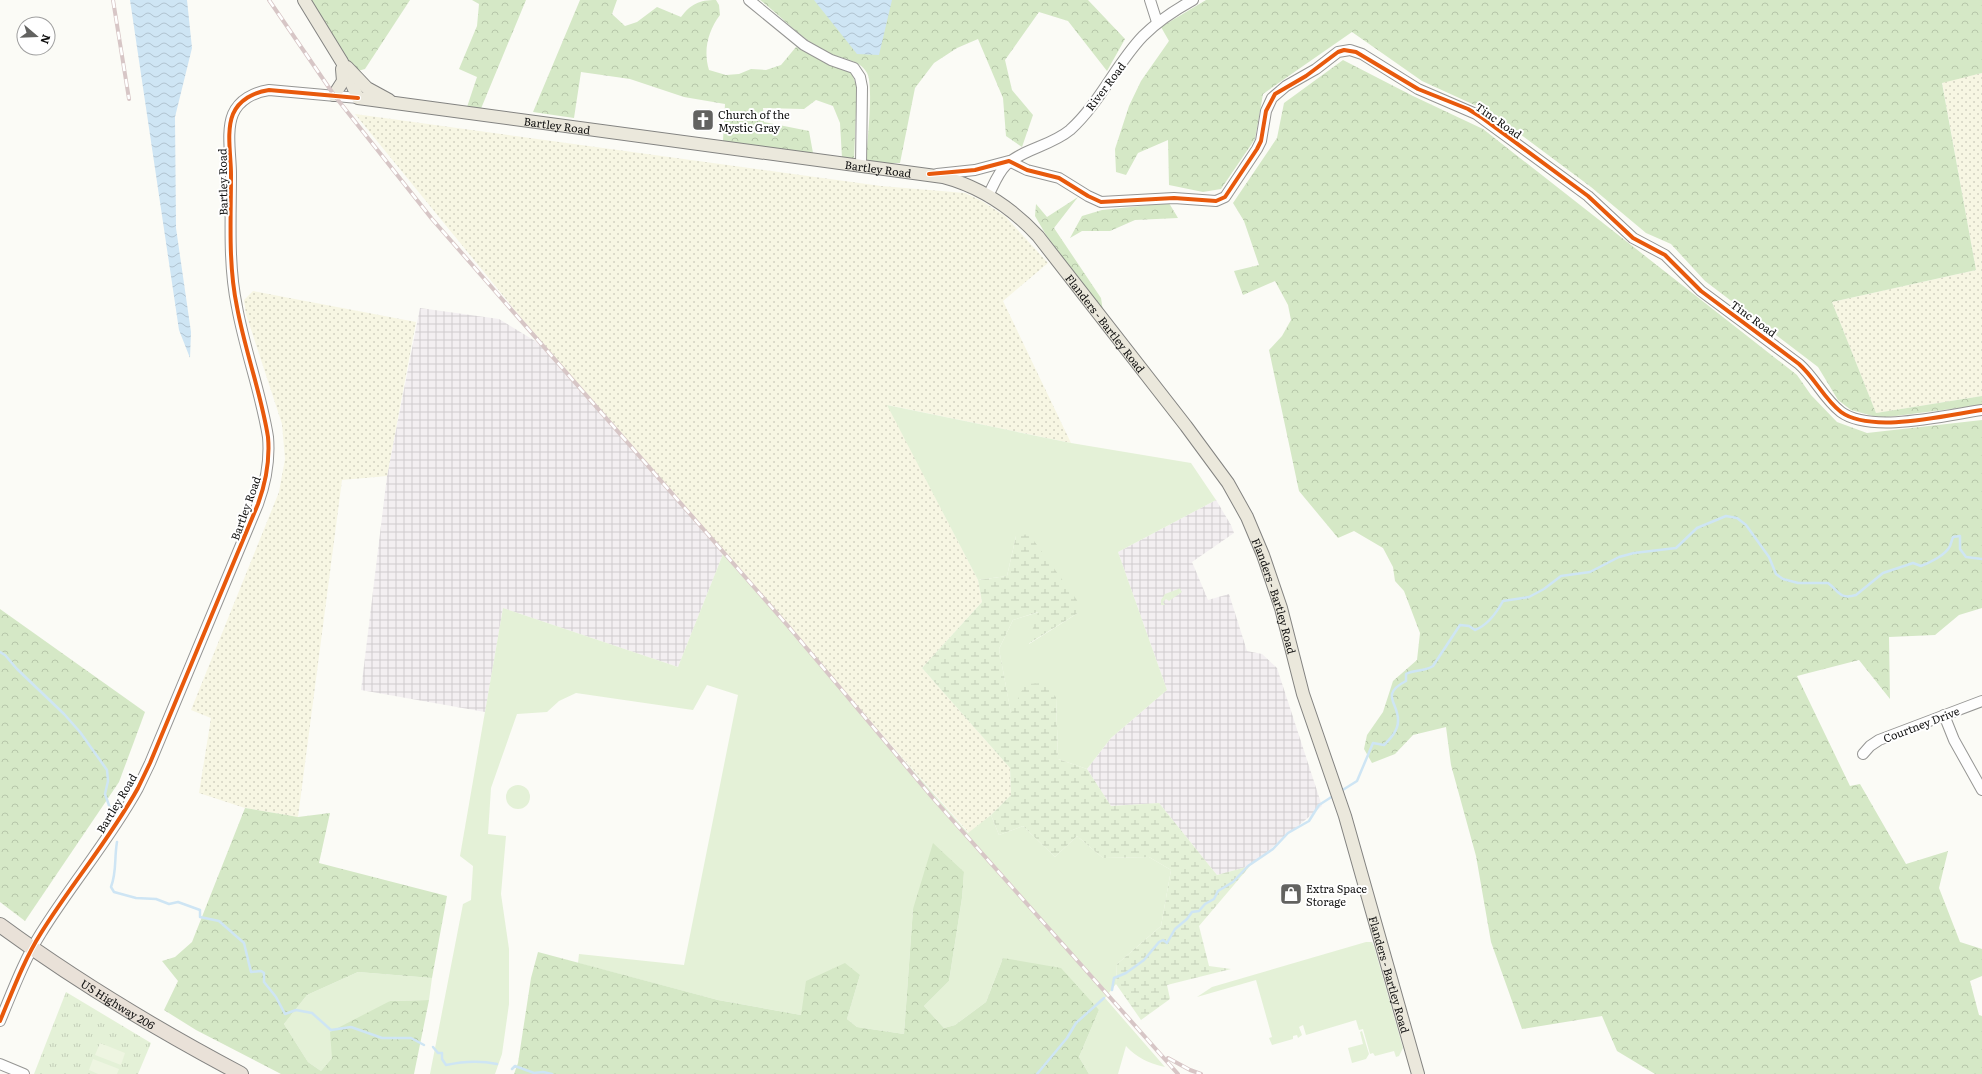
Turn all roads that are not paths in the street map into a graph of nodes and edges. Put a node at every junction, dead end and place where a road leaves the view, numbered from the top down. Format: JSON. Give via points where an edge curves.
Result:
{"nodes":[{"id":1,"x":304,"y":0,"type":"edge"},
{"id":2,"x":749,"y":0,"type":"edge"},
{"id":3,"x":1150,"y":0,"type":"edge"},
{"id":4,"x":1193,"y":0,"type":"edge"},
{"id":5,"x":1157,"y":22,"type":"junction"},
{"id":6,"x":342,"y":62,"type":"junction"},
{"id":7,"x":334,"y":95,"type":"junction"},
{"id":8,"x":358,"y":98,"type":"junction"},
{"id":9,"x":396,"y":103,"type":"junction"},
{"id":10,"x":1011,"y":162,"type":"junction"},
{"id":11,"x":861,"y":166,"type":"junction"},
{"id":12,"x":930,"y":174,"type":"junction"},
{"id":13,"x":989,"y":194,"type":"junction"},
{"id":14,"x":1982,"y":410,"type":"edge"},
{"id":15,"x":1982,"y":701,"type":"edge"},
{"id":16,"x":1944,"y":715,"type":"junction"},
{"id":17,"x":1863,"y":754,"type":"dead end"},
{"id":18,"x":1982,"y":790,"type":"edge"},
{"id":19,"x":0,"y":925,"type":"edge"},
{"id":20,"x":32,"y":948,"type":"junction"},
{"id":21,"x":2,"y":1010,"type":"edge"},
{"id":22,"x":0,"y":1021,"type":"edge"},
{"id":23,"x":0,"y":1064,"type":"edge"},
{"id":24,"x":24,"y":1074,"type":"edge"},
{"id":25,"x":241,"y":1074,"type":"edge"},
{"id":26,"x":1418,"y":1074,"type":"edge"}],
"edges":[{"from":1,"to":6,"type":"main road"},
{"from":2,"to":11,"type":"street","via":[[804,45],[824,57],[854,68],[860,77],[862,87]]},
{"from":3,"to":5,"type":"street"},
{"from":4,"to":5,"type":"street","name":"River Road"},
{"from":5,"to":10,"type":"street","name":"River Road","via":[[1136,44],[1070,130]]},
{"from":6,"to":7,"type":"main road","via":[[343,81]]},
{"from":6,"to":8,"type":"main road"},
{"from":6,"to":9,"type":"main road","via":[[367,88]]},
{"from":7,"to":8,"type":"street","name":"Bartley Road"},
{"from":7,"to":20,"type":"street","name":"Bartley Road","via":[[263,90],[246,98],[233,114],[230,137],[235,294],[268,437],[269,456],[265,481],[212,616],[138,788]]},
{"from":8,"to":9,"type":"main road","name":"Bartley Road"},
{"from":9,"to":11,"type":"main road","name":"Bartley Road"},
{"from":10,"to":12,"type":"street","name":"River Road","via":[[975,170]]},
{"from":10,"to":13,"type":"street","name":"River Road","via":[[1000,173]]},
{"from":10,"to":14,"type":"street","name":"Tinc Road","via":[[1027,170],[1059,178],[1101,202],[1160,198],[1220,200],[1225,197],[1255,154],[1261,141],[1266,111],[1275,94],[1306,76],[1338,52],[1356,52],[1418,89],[1472,111],[1577,187],[1633,238],[1664,255],[1701,291],[1799,364],[1833,405],[1845,414],[1861,420],[1883,423]]},
{"from":11,"to":12,"type":"main road","name":"Bartley Road"},
{"from":12,"to":13,"type":"main road","name":"Bartley Road","via":[[955,180]]},
{"from":13,"to":26,"type":"main road","name":"Flanders - Bartley Road","via":[[1014,212],[1038,236],[1186,426],[1228,483],[1247,517],[1263,554],[1281,608],[1303,694],[1347,824]]},
{"from":15,"to":16,"type":"street","name":"Courtney Drive"},
{"from":16,"to":17,"type":"street","name":"Courtney Drive","via":[[1879,740]]},
{"from":16,"to":18,"type":"street","via":[[1954,740]]},
{"from":19,"to":20,"type":"highway","name":"US Highway 206"},
{"from":20,"to":21,"type":"street","name":"Bartley Road"},
{"from":20,"to":25,"type":"highway","name":"US Highway 206","via":[[140,1017]]},
{"from":21,"to":22,"type":"street","name":"Bartley Road"},
{"from":23,"to":24,"type":"street"}]}
